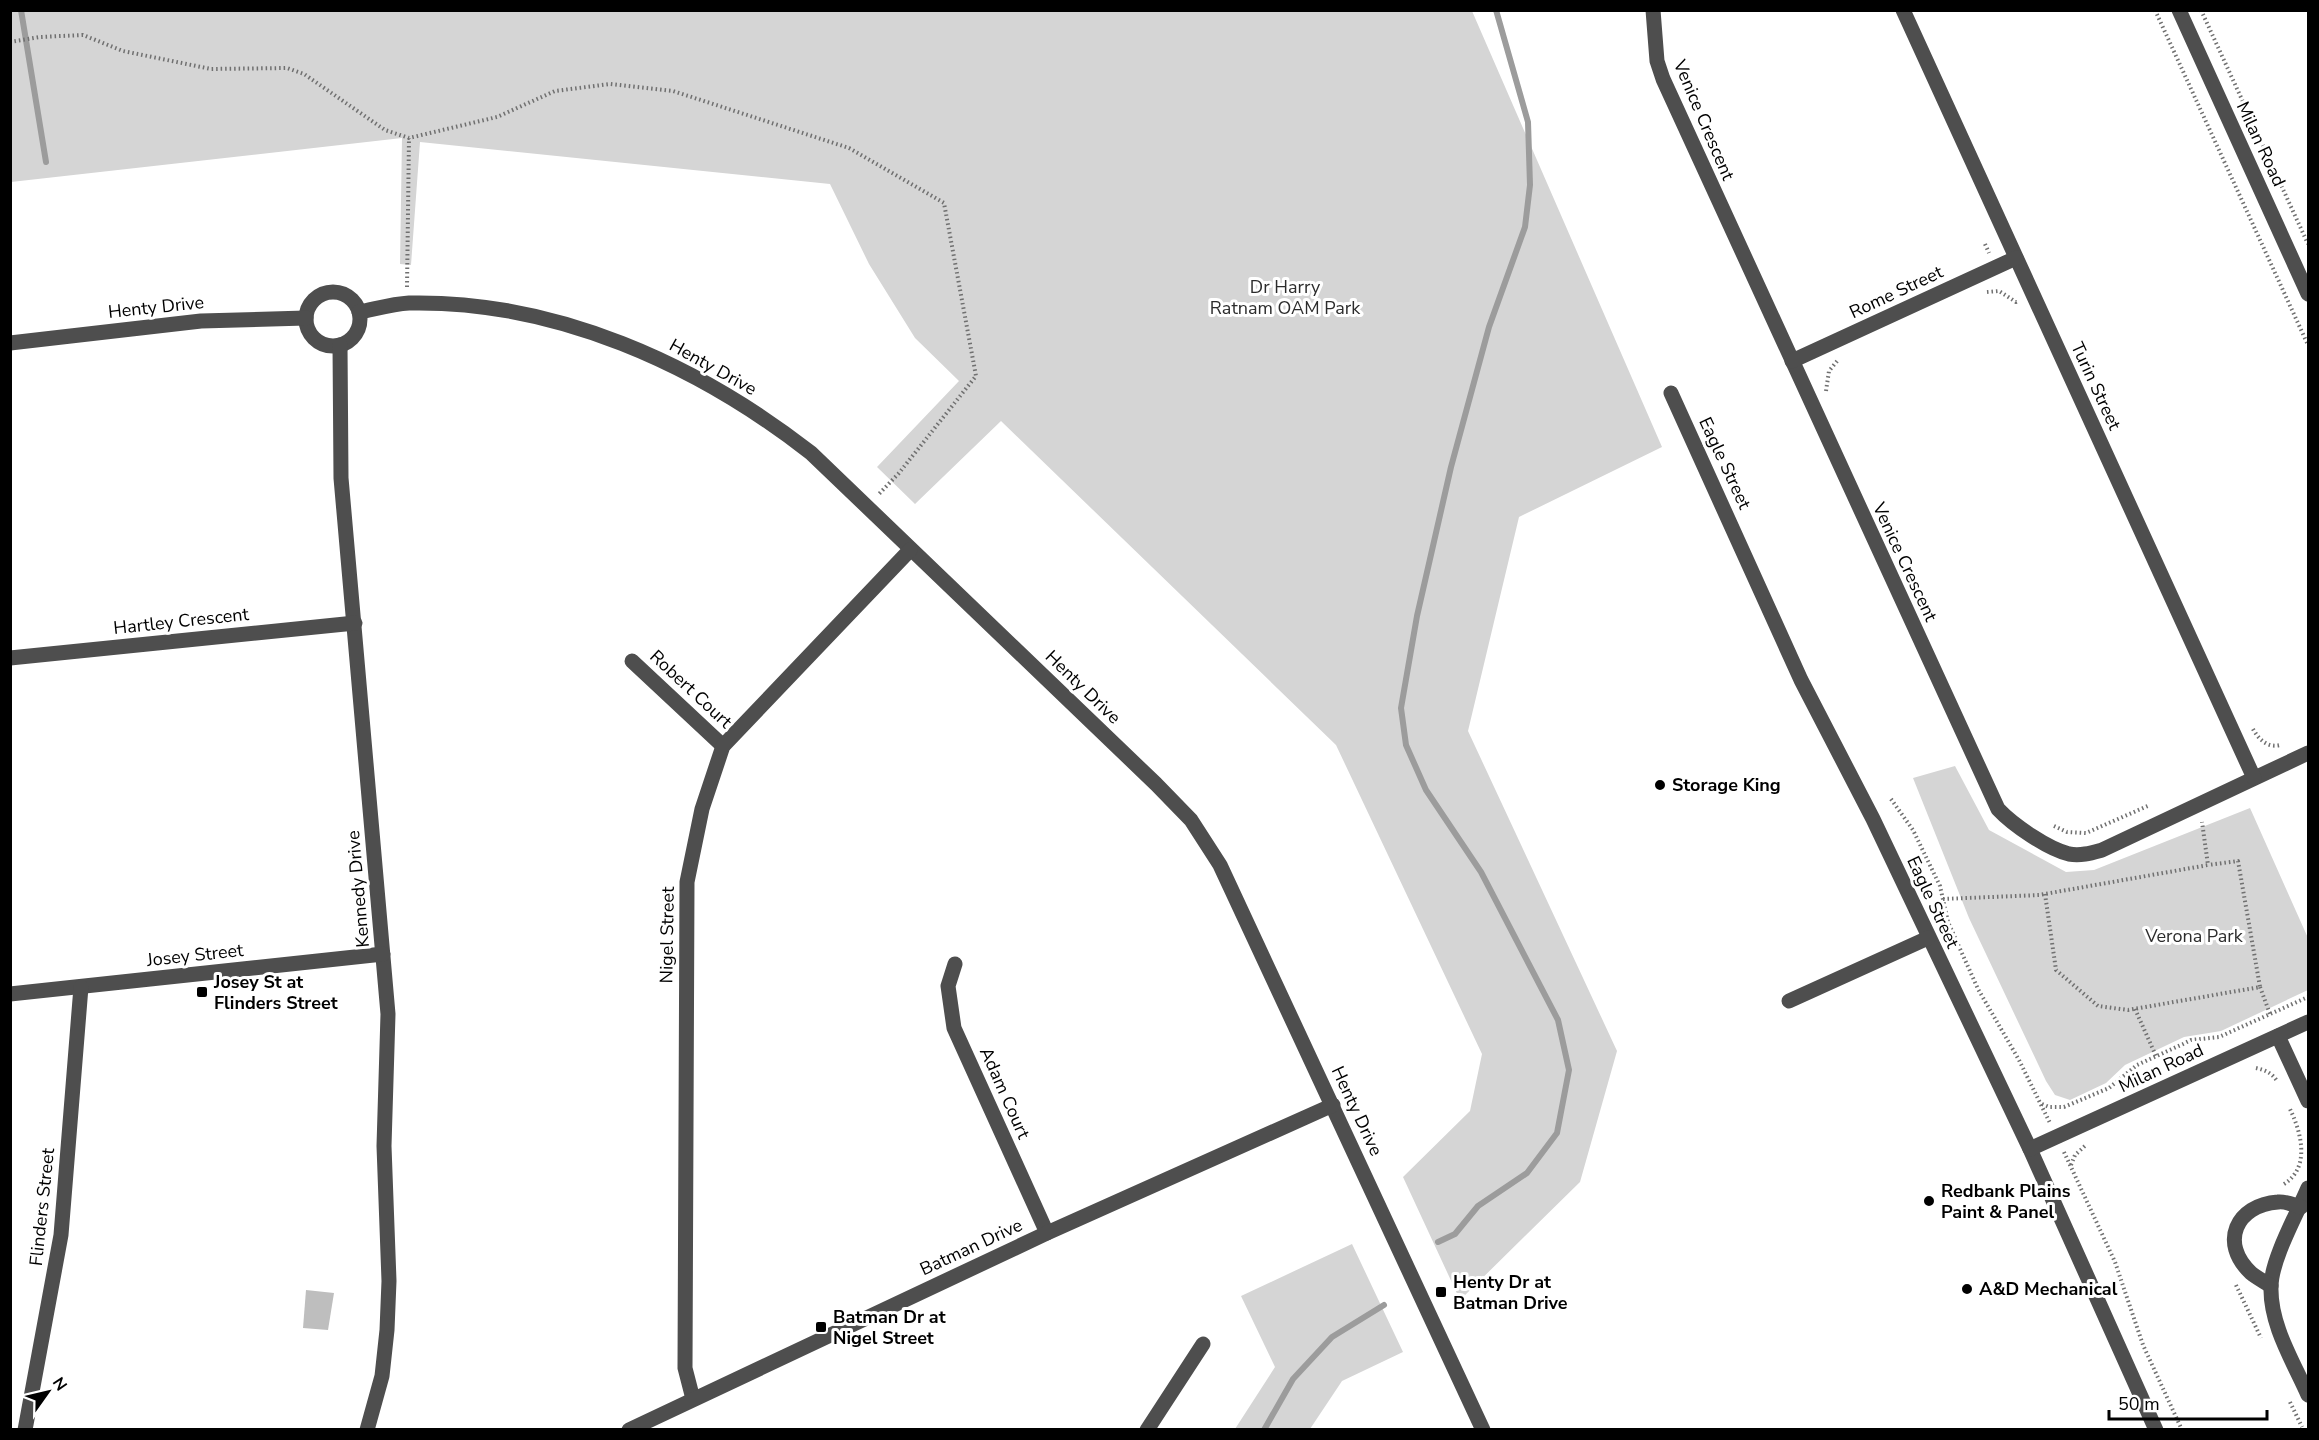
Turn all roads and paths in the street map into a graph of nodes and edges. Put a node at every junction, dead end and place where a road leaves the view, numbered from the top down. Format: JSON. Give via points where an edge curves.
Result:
{"nodes":[{"id":1,"x":1653,"y":10,"type":"edge"},
{"id":2,"x":1903,"y":10,"type":"edge"},
{"id":3,"x":2156,"y":10,"type":"edge"},
{"id":4,"x":2179,"y":10,"type":"edge"},
{"id":5,"x":2201,"y":10,"type":"edge"},
{"id":6,"x":10,"y":42,"type":"edge"},
{"id":7,"x":409,"y":138,"type":"junction"},
{"id":8,"x":2308,"y":244,"type":"edge"},
{"id":9,"x":2016,"y":258,"type":"junction"},
{"id":10,"x":2032,"y":293,"type":"junction"},
{"id":11,"x":2308,"y":294,"type":"edge"},
{"id":12,"x":1977,"y":297,"type":"dead end"},
{"id":13,"x":406,"y":303,"type":"junction"},
{"id":14,"x":359,"y":312,"type":"junction"},
{"id":15,"x":306,"y":318,"type":"junction"},
{"id":16,"x":10,"y":343,"type":"edge"},
{"id":17,"x":340,"y":345,"type":"junction"},
{"id":18,"x":2308,"y":345,"type":"edge"},
{"id":19,"x":1838,"y":359,"type":"dead end"},
{"id":20,"x":1792,"y":361,"type":"junction"},
{"id":21,"x":1825,"y":392,"type":"dead end"},
{"id":22,"x":1671,"y":393,"type":"dead end"},
{"id":23,"x":867,"y":507,"type":"junction"},
{"id":24,"x":910,"y":550,"type":"junction"},
{"id":25,"x":355,"y":623,"type":"junction"},
{"id":26,"x":10,"y":658,"type":"edge"},
{"id":27,"x":632,"y":661,"type":"dead end"},
{"id":28,"x":2250,"y":721,"type":"dead end"},
{"id":29,"x":723,"y":746,"type":"junction"},
{"id":30,"x":2278,"y":746,"type":"junction"},
{"id":31,"x":2302,"y":756,"type":"edge"},
{"id":32,"x":2246,"y":761,"type":"junction"},
{"id":33,"x":2254,"y":778,"type":"junction"},
{"id":34,"x":1891,"y":799,"type":"dead end"},
{"id":35,"x":2157,"y":802,"type":"dead end"},
{"id":36,"x":2195,"y":806,"type":"junction"},
{"id":37,"x":2046,"y":822,"type":"dead end"},
{"id":38,"x":2208,"y":865,"type":"junction"},
{"id":39,"x":2045,"y":894,"type":"junction"},
{"id":40,"x":1943,"y":899,"type":"junction"},
{"id":41,"x":1928,"y":938,"type":"junction"},
{"id":42,"x":383,"y":954,"type":"junction"},
{"id":43,"x":955,"y":964,"type":"dead end"},
{"id":44,"x":81,"y":987,"type":"junction"},
{"id":45,"x":2260,"y":987,"type":"junction"},
{"id":46,"x":10,"y":994,"type":"edge"},
{"id":47,"x":2308,"y":997,"type":"edge"},
{"id":48,"x":1789,"y":1001,"type":"dead end"},
{"id":49,"x":2135,"y":1009,"type":"junction"},
{"id":50,"x":2270,"y":1014,"type":"junction"},
{"id":51,"x":2308,"y":1022,"type":"edge"},
{"id":52,"x":2278,"y":1036,"type":"junction"},
{"id":53,"x":2156,"y":1056,"type":"junction"},
{"id":54,"x":2308,"y":1101,"type":"edge"},
{"id":55,"x":2041,"y":1103,"type":"junction"},
{"id":56,"x":1333,"y":1105,"type":"junction"},
{"id":57,"x":2057,"y":1137,"type":"junction"},
{"id":58,"x":2030,"y":1149,"type":"junction"},
{"id":59,"x":2308,"y":1188,"type":"edge"},
{"id":60,"x":2301,"y":1207,"type":"junction"},
{"id":61,"x":1047,"y":1233,"type":"junction"},
{"id":62,"x":2271,"y":1286,"type":"junction"},
{"id":63,"x":1203,"y":1344,"type":"dead end"},
{"id":64,"x":2308,"y":1395,"type":"edge"},
{"id":65,"x":693,"y":1399,"type":"junction"},
{"id":66,"x":2308,"y":1424,"type":"edge"},
{"id":67,"x":25,"y":1430,"type":"edge"},
{"id":68,"x":367,"y":1430,"type":"edge"},
{"id":69,"x":629,"y":1430,"type":"edge"},
{"id":70,"x":1147,"y":1430,"type":"edge"},
{"id":71,"x":1483,"y":1430,"type":"edge"},
{"id":72,"x":2156,"y":1430,"type":"edge"},
{"id":73,"x":2182,"y":1430,"type":"edge"},
{"id":74,"x":2302,"y":1430,"type":"edge"}],
"edges":[{"from":1,"to":20,"type":"street","name":"Venice Crescent","via":[[1657,62],[1663,79]]},
{"from":2,"to":9,"type":"street","name":"Turin Street"},
{"from":3,"to":18,"type":"path"},
{"from":4,"to":11,"type":"street","name":"Milan Road"},
{"from":5,"to":8,"type":"path"},
{"from":6,"to":7,"type":"path","via":[[83,35],[123,51],[211,69],[287,68],[304,74],[385,130]]},
{"from":7,"to":13,"type":"path"},
{"from":7,"to":23,"type":"path","via":[[497,117],[555,91],[610,84],[673,91],[849,148],[944,203],[976,376]]},
{"from":9,"to":10,"type":"street","name":"Turin Street"},
{"from":9,"to":20,"type":"street","name":"Rome Street"},
{"from":10,"to":12,"type":"path","via":[[2016,302],[1999,291]]},
{"from":10,"to":32,"type":"street","name":"Turin Street"},
{"from":13,"to":14,"type":"street","name":"Henty Drive"},
{"from":13,"to":23,"type":"street","name":"Henty Drive","via":[[487,307],[625,344],[695,375],[772,423]]},
{"from":14,"to":15,"type":"street","via":[[347,295],[327,292],[315,299]]},
{"from":14,"to":17,"type":"street","via":[[356,333]]},
{"from":15,"to":16,"type":"street","name":"Henty Drive","via":[[201,321]]},
{"from":15,"to":17,"type":"street","via":[[314,337],[326,344]]},
{"from":17,"to":25,"type":"street","name":"Kennedy Drive","via":[[341,478]]},
{"from":19,"to":21,"type":"path","via":[[1829,370]]},
{"from":20,"to":36,"type":"street","name":"Venice Crescent","via":[[1998,810],[2056,849],[2085,854],[2102,850]]},
{"from":22,"to":41,"type":"street","name":"Eagle Street","via":[[1801,680],[1873,819]]},
{"from":23,"to":24,"type":"street","name":"Henty Drive"},
{"from":24,"to":29,"type":"street","name":"Nigel Street"},
{"from":24,"to":56,"type":"street","name":"Henty Drive","via":[[1191,820],[1220,865]]},
{"from":25,"to":26,"type":"street","name":"Hartley Crescent"},
{"from":25,"to":42,"type":"street","name":"Kennedy Drive"},
{"from":27,"to":29,"type":"street","name":"Robert Court"},
{"from":28,"to":30,"type":"path","via":[[2260,739]]},
{"from":29,"to":65,"type":"street","name":"Nigel Street","via":[[702,809],[687,882],[685,1368]]},
{"from":30,"to":31,"type":"path","via":[[2289,742]]},
{"from":30,"to":32,"type":"path"},
{"from":31,"to":33,"type":"street","name":"Venice Crescent"},
{"from":32,"to":33,"type":"street","name":"Turin Street"},
{"from":33,"to":36,"type":"street","name":"Venice Crescent"},
{"from":34,"to":40,"type":"path","via":[[1913,830]]},
{"from":35,"to":37,"type":"path","via":[[2086,833],[2067,832]]},
{"from":36,"to":38,"type":"path","via":[[2203,824]]},
{"from":38,"to":39,"type":"path"},
{"from":38,"to":45,"type":"path","via":[[2238,861]]},
{"from":39,"to":40,"type":"path"},
{"from":39,"to":49,"type":"path","via":[[2056,970],[2098,1006]]},
{"from":40,"to":55,"type":"path","via":[[1948,922],[1978,989]]},
{"from":41,"to":48,"type":"street"},
{"from":41,"to":58,"type":"street","name":"Eagle Street"},
{"from":42,"to":44,"type":"street","name":"Josey Street"},
{"from":42,"to":68,"type":"street","name":"Kennedy Drive","via":[[388,1014],[384,1146],[389,1291],[381,1376]]},
{"from":43,"to":61,"type":"street","name":"Adam Court","via":[[948,986],[954,1028]]},
{"from":44,"to":46,"type":"street","name":"Josey Street"},
{"from":44,"to":67,"type":"street","name":"Flinders Street","via":[[61,1235]]},
{"from":45,"to":49,"type":"path"},
{"from":45,"to":50,"type":"path"},
{"from":47,"to":50,"type":"path"},
{"from":49,"to":53,"type":"path"},
{"from":50,"to":53,"type":"path","via":[[2219,1037],[2191,1041]]},
{"from":51,"to":52,"type":"street","name":"Milan Road"},
{"from":52,"to":54,"type":"street"},
{"from":52,"to":57,"type":"street","name":"Milan Road"},
{"from":53,"to":55,"type":"path","via":[[2137,1065],[2109,1088],[2064,1107]]},
{"from":55,"to":57,"type":"path"},
{"from":56,"to":61,"type":"street","name":"Batman Drive"},
{"from":56,"to":71,"type":"street","name":"Henty Drive"},
{"from":57,"to":58,"type":"street","name":"Milan Road"},
{"from":57,"to":73,"type":"path","via":[[2115,1262],[2143,1345]]},
{"from":58,"to":72,"type":"street","name":"Eagle Street"},
{"from":59,"to":60,"type":"street"},
{"from":60,"to":62,"type":"street","via":[[2275,1265]]},
{"from":60,"to":62,"type":"street","via":[[2281,1202],[2263,1205],[2239,1221],[2234,1230],[2240,1258],[2251,1273]]},
{"from":61,"to":65,"type":"street","name":"Batman Drive"},
{"from":62,"to":64,"type":"street","via":[[2273,1310],[2283,1340]]},
{"from":63,"to":70,"type":"street"},
{"from":65,"to":69,"type":"street","name":"Batman Drive"},
{"from":66,"to":74,"type":"path"}]}
